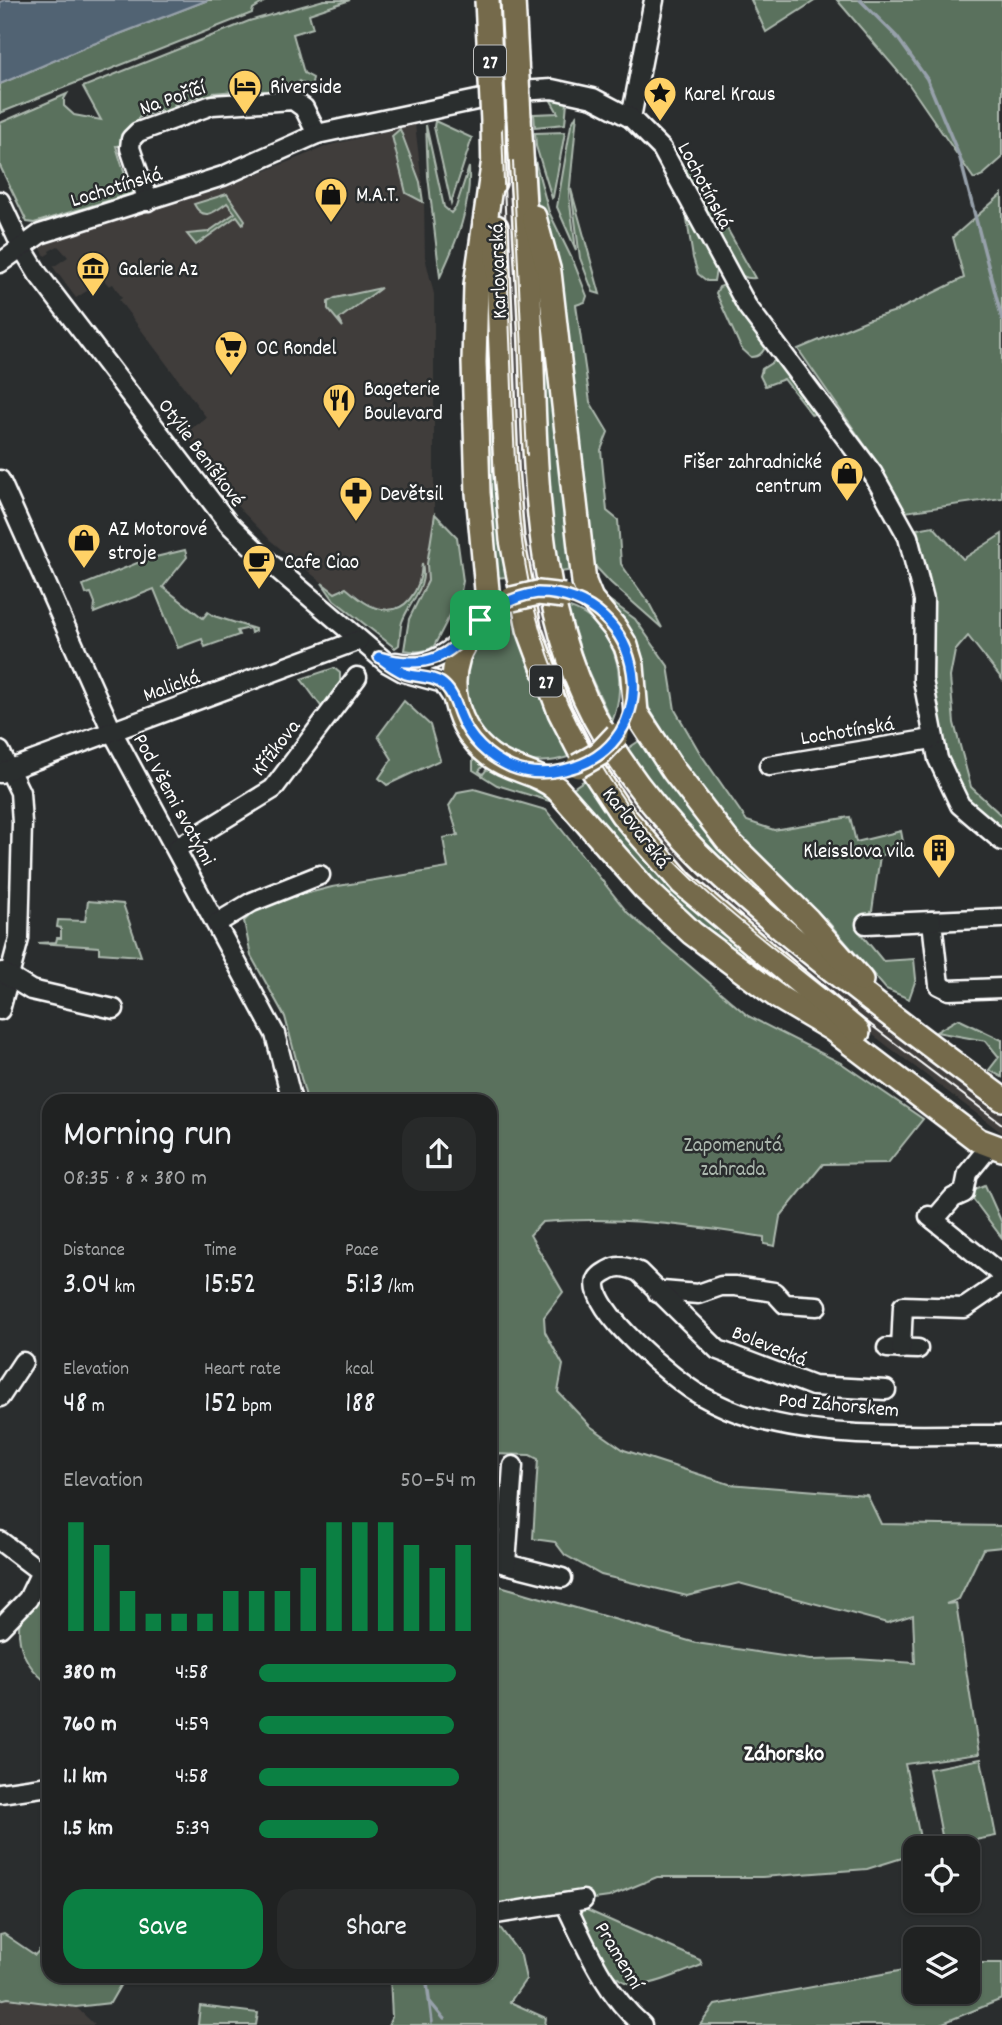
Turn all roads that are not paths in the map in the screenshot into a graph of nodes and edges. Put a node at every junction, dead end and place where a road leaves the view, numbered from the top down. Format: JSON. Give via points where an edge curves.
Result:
{"nodes":[{"id":1,"x":487,"y":0,"type":"edge"},
{"id":2,"x":513,"y":0,"type":"edge"},
{"id":3,"x":654,"y":0,"type":"edge"},
{"id":4,"x":631,"y":118,"type":"junction"},
{"id":5,"x":317,"y":134,"type":"junction"},
{"id":6,"x":493,"y":166,"type":"junction"},
{"id":7,"x":522,"y":170,"type":"junction"},
{"id":8,"x":0,"y":201,"type":"edge"},
{"id":9,"x":148,"y":201,"type":"junction"},
{"id":10,"x":20,"y":246,"type":"junction"},
{"id":11,"x":0,"y":263,"type":"edge"},
{"id":12,"x":0,"y":480,"type":"edge"},
{"id":13,"x":608,"y":620,"type":"junction"},
{"id":14,"x":475,"y":626,"type":"junction"},
{"id":15,"x":359,"y":640,"type":"junction"},
{"id":16,"x":379,"y":657,"type":"junction"},
{"id":17,"x":358,"y":677,"type":"dead end"},
{"id":18,"x":633,"y":694,"type":"junction"},
{"id":19,"x":456,"y":703,"type":"junction"},
{"id":20,"x":112,"y":731,"type":"junction"},
{"id":21,"x":932,"y":739,"type":"junction"},
{"id":22,"x":0,"y":751,"type":"edge"},
{"id":23,"x":769,"y":766,"type":"dead end"},
{"id":24,"x":519,"y":769,"type":"junction"},
{"id":25,"x":5,"y":772,"type":"edge"},
{"id":26,"x":1002,"y":841,"type":"edge"},
{"id":27,"x":177,"y":848,"type":"junction"},
{"id":28,"x":320,"y":875,"type":"dead end"},
{"id":29,"x":1002,"y":918,"type":"edge"},
{"id":30,"x":932,"y":921,"type":"junction"},
{"id":31,"x":217,"y":923,"type":"junction"},
{"id":32,"x":866,"y":924,"type":"dead end"},
{"id":33,"x":5,"y":974,"type":"edge"},
{"id":34,"x":1002,"y":988,"type":"edge"},
{"id":35,"x":114,"y":1009,"type":"dead end"},
{"id":36,"x":0,"y":1010,"type":"edge"},
{"id":37,"x":885,"y":1013,"type":"junction"},
{"id":38,"x":290,"y":1094,"type":"edge"},
{"id":39,"x":1002,"y":1099,"type":"edge"},
{"id":40,"x":996,"y":1149,"type":"edge"},
{"id":41,"x":1002,"y":1281,"type":"edge"},
{"id":42,"x":597,"y":1290,"type":"joint"},
{"id":43,"x":658,"y":1293,"type":"junction"},
{"id":44,"x":817,"y":1306,"type":"dead end"},
{"id":45,"x":902,"y":1349,"type":"dead end"},
{"id":46,"x":23,"y":1362,"type":"dead end"},
{"id":47,"x":886,"y":1390,"type":"dead end"},
{"id":48,"x":0,"y":1397,"type":"edge"},
{"id":49,"x":1002,"y":1435,"type":"edge"},
{"id":50,"x":513,"y":1466,"type":"dead end"},
{"id":51,"x":0,"y":1541,"type":"edge"},
{"id":52,"x":498,"y":1562,"type":"edge"},
{"id":53,"x":42,"y":1564,"type":"edge"},
{"id":54,"x":42,"y":1572,"type":"edge"},
{"id":55,"x":562,"y":1578,"type":"dead end"},
{"id":56,"x":0,"y":1628,"type":"edge"},
{"id":57,"x":42,"y":1788,"type":"edge"},
{"id":58,"x":0,"y":1793,"type":"edge"},
{"id":59,"x":497,"y":1914,"type":"edge"},
{"id":60,"x":642,"y":2025,"type":"edge"}],
"edges":[{"from":1,"to":6,"type":"main road","name":"Karlovarská","number":"27","bridge":true},
{"from":2,"to":7,"type":"main road","name":"Karlovarská","number":"27","bridge":true},
{"from":3,"to":4,"type":"street"},
{"from":4,"to":5,"type":"street","name":"Lochotínská","via":[[593,98],[537,89]]},
{"from":4,"to":21,"type":"street","name":"Lochotínská","via":[[662,149],[747,306],[873,474],[908,537],[924,600],[923,680]]},
{"from":5,"to":9,"type":"street","name":"Lochotínská","via":[[223,176]]},
{"from":5,"to":9,"type":"street","name":"Na Poříčí","via":[[299,102],[293,100],[212,105],[138,132],[130,148]]},
{"from":6,"to":14,"type":"main road","via":[[476,285],[478,493],[488,594],[487,608]]},
{"from":6,"to":40,"type":"main road","name":"Karlovarská","number":"27","via":[[512,540],[528,629],[560,712],[622,814],[682,883],[862,1034],[989,1131]]},
{"from":7,"to":13,"type":"main road","via":[[549,272],[584,582],[590,599]]},
{"from":7,"to":37,"type":"main road","name":"Karlovarská","number":"27","via":[[541,529],[560,625],[588,702],[637,785],[680,837],[744,899]]},
{"from":8,"to":10,"type":"street","name":"Otýlie Beníškové"},
{"from":9,"to":10,"type":"street","name":"Lochotínská","via":[[40,234]]},
{"from":10,"to":11,"type":"street","name":"Lochotínská"},
{"from":10,"to":15,"type":"street","name":"Otýlie Beníškové","via":[[228,523]]},
{"from":12,"to":20,"type":"street","name":"Pod Všemi svatými"},
{"from":13,"to":14,"type":"main road","bridge":true,"via":[[589,605],[538,593],[512,599]]},
{"from":13,"to":18,"type":"main road","via":[[630,656]]},
{"from":14,"to":16,"type":"street","via":[[448,652],[426,663]]},
{"from":14,"to":19,"type":"main road","via":[[456,665]]},
{"from":15,"to":16,"type":"street","name":"Otýlie Beníškové"},
{"from":15,"to":20,"type":"street","name":"Malická"},
{"from":16,"to":19,"type":"street","name":"Otýlie Beníškové","via":[[398,670],[443,683]]},
{"from":17,"to":27,"type":"street","name":"Křížkova","via":[[273,789]]},
{"from":18,"to":24,"type":"main road","bridge":true,"via":[[617,735],[599,754],[578,766],[548,773]]},
{"from":18,"to":37,"type":"main road","via":[[643,725],[701,809],[831,944]]},
{"from":19,"to":24,"type":"main road","via":[[477,743],[498,761]]},
{"from":20,"to":25,"type":"street","name":"Malická"},
{"from":20,"to":27,"type":"street","name":"Pod Všemi svatými"},
{"from":21,"to":23,"type":"street","name":"Lochotínská"},
{"from":21,"to":26,"type":"street","name":"Lochotínská","via":[[960,805]]},
{"from":22,"to":25,"type":"street"},
{"from":24,"to":40,"type":"main road","via":[[557,789],[644,888],[723,958],[832,1029]]},
{"from":25,"to":33,"type":"street","via":[[20,792],[22,824],[19,939]]},
{"from":27,"to":31,"type":"street","name":"Pod Všemi svatými"},
{"from":28,"to":31,"type":"street","via":[[253,902]]},
{"from":29,"to":30,"type":"street"},
{"from":30,"to":32,"type":"street"},
{"from":30,"to":34,"type":"street","via":[[937,981],[942,987]]},
{"from":31,"to":38,"type":"street","name":"Pod Všemi svatými","via":[[275,1034]]},
{"from":33,"to":35,"type":"street","via":[[30,990]]},
{"from":33,"to":36,"type":"street"},
{"from":37,"to":39,"type":"main road","name":"Karlovarská","number":"27"},
{"from":40,"to":41,"type":"street","via":[[968,1174],[964,1193],[931,1218],[997,1271]]},
{"from":41,"to":45,"type":"street","via":[[964,1308],[903,1306]]},
{"from":42,"to":43,"type":"street","name":"Bolevecká","via":[[601,1275],[624,1267],[639,1272]]},
{"from":42,"to":49,"type":"street","name":"Pod Záhorskem","via":[[618,1325],[654,1360],[699,1394],[753,1418],[865,1433]]},
{"from":43,"to":44,"type":"street","name":"Bolevecká","via":[[698,1294],[735,1286],[774,1292],[785,1304]]},
{"from":43,"to":47,"type":"street","name":"Bolevecká","via":[[718,1350],[813,1386]]},
{"from":46,"to":48,"type":"street"},
{"from":50,"to":52,"type":"street"},
{"from":51,"to":53,"type":"street"},
{"from":52,"to":55,"type":"street"},
{"from":54,"to":56,"type":"street","via":[[28,1599]]},
{"from":57,"to":58,"type":"street"},
{"from":59,"to":60,"type":"street","name":"Pramenní","via":[[574,1902],[596,1967]]}]}
